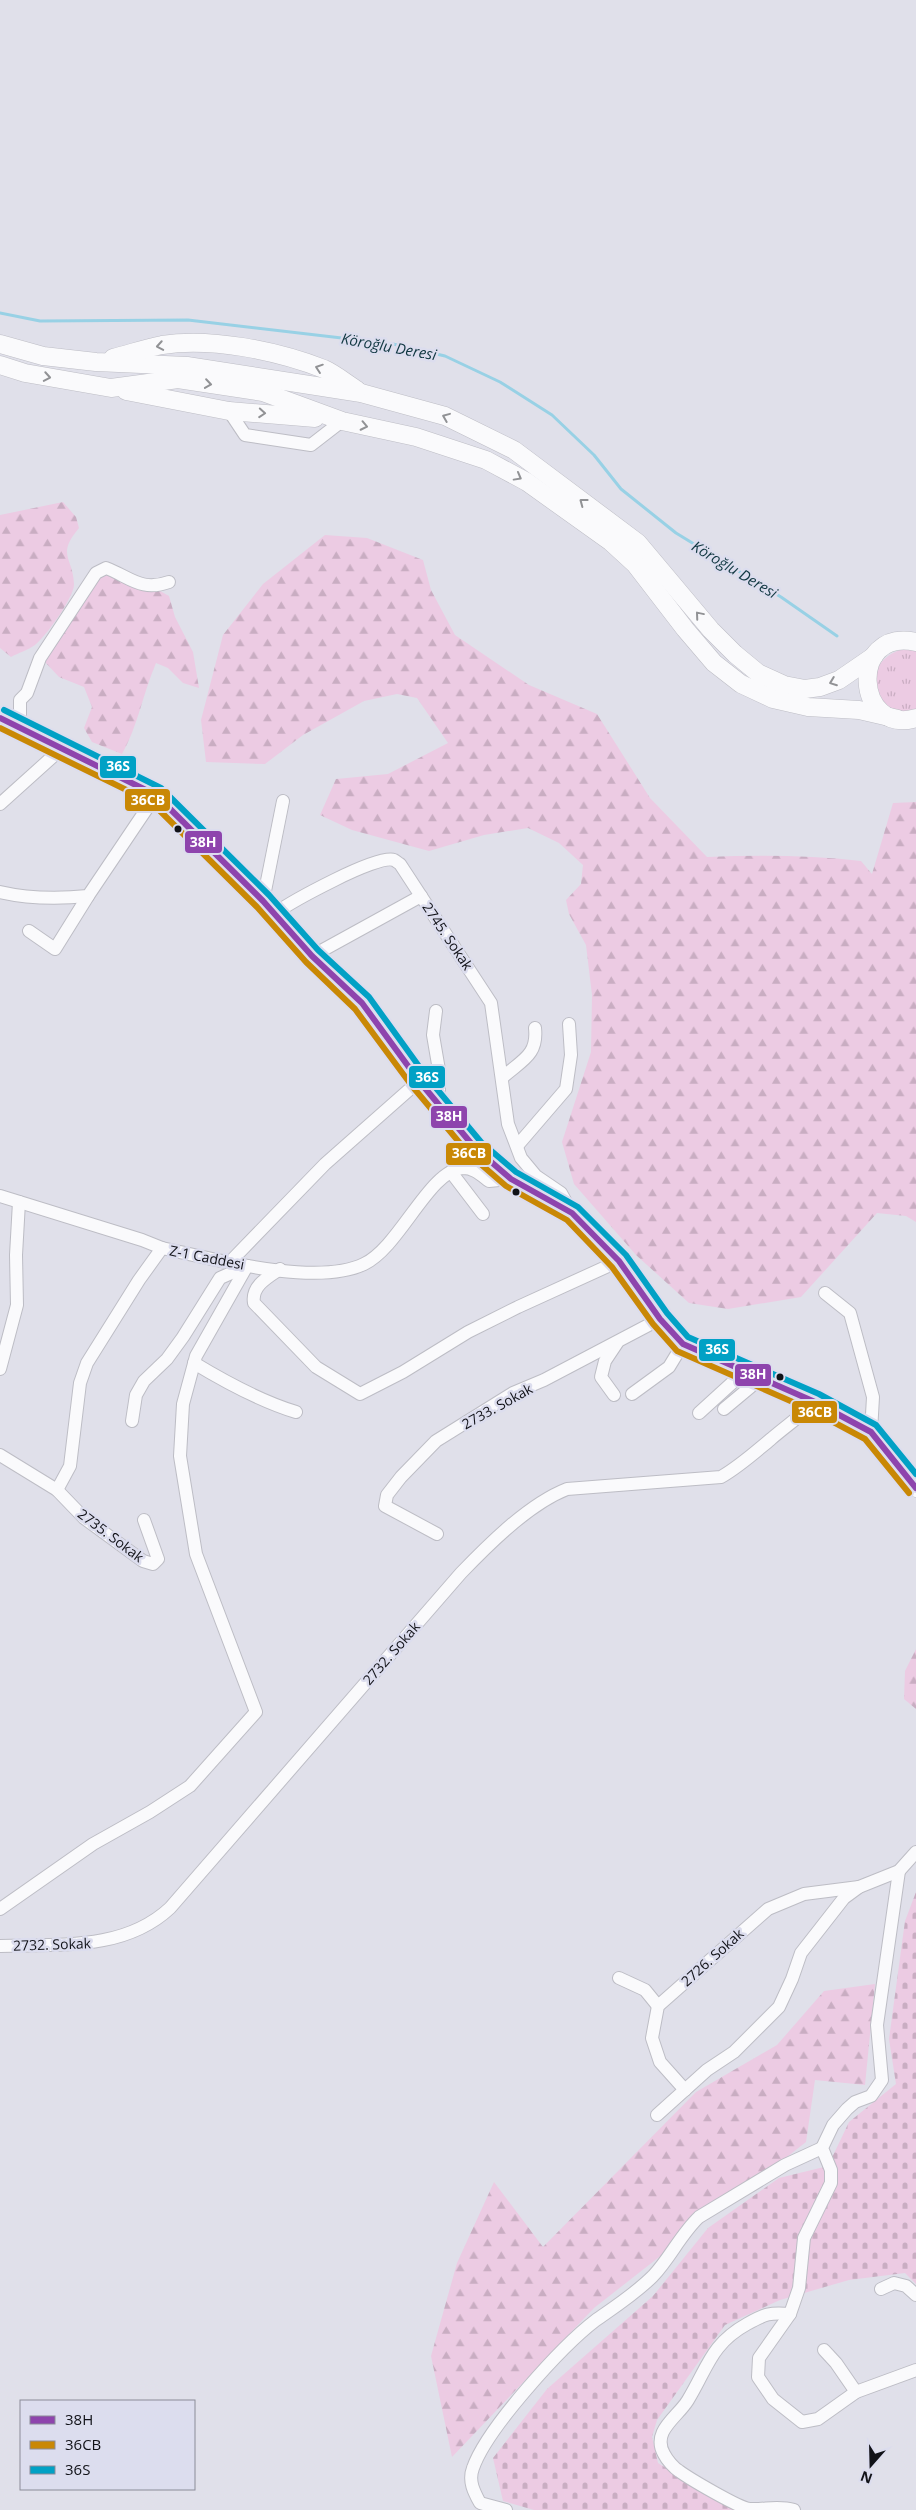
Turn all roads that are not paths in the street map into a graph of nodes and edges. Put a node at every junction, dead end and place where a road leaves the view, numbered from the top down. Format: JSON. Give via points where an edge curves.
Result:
{"nodes":[{"id":1,"x":0,"y":344,"type":"edge"},
{"id":2,"x":96,"y":362,"type":"junction"},
{"id":3,"x":0,"y":365,"type":"edge"},
{"id":4,"x":110,"y":388,"type":"junction"},
{"id":5,"x":361,"y":393,"type":"junction"},
{"id":6,"x":228,"y":411,"type":"junction"},
{"id":7,"x":342,"y":421,"type":"junction"},
{"id":8,"x":169,"y":582,"type":"dead end"},
{"id":9,"x":916,"y":642,"type":"edge"},
{"id":10,"x":874,"y":656,"type":"junction"},
{"id":11,"x":916,"y":718,"type":"edge"},
{"id":12,"x":898,"y":719,"type":"junction"},
{"id":13,"x":7,"y":722,"type":"edge"},
{"id":14,"x":60,"y":750,"type":"junction"},
{"id":15,"x":156,"y":795,"type":"junction"},
{"id":16,"x":283,"y":801,"type":"dead end"},
{"id":17,"x":0,"y":804,"type":"edge"},
{"id":18,"x":0,"y":892,"type":"edge"},
{"id":19,"x":88,"y":896,"type":"junction"},
{"id":20,"x":421,"y":896,"type":"junction"},
{"id":21,"x":268,"y":907,"type":"junction"},
{"id":22,"x":29,"y":931,"type":"dead end"},
{"id":23,"x":312,"y":956,"type":"junction"},
{"id":24,"x":436,"y":1011,"type":"dead end"},
{"id":25,"x":569,"y":1024,"type":"dead end"},
{"id":26,"x":535,"y":1028,"type":"dead end"},
{"id":27,"x":502,"y":1076,"type":"junction"},
{"id":28,"x":419,"y":1081,"type":"junction"},
{"id":29,"x":439,"y":1104,"type":"junction"},
{"id":30,"x":517,"y":1146,"type":"junction"},
{"id":31,"x":451,"y":1172,"type":"junction"},
{"id":32,"x":511,"y":1179,"type":"junction"},
{"id":33,"x":0,"y":1196,"type":"edge"},
{"id":34,"x":19,"y":1202,"type":"junction"},
{"id":35,"x":572,"y":1213,"type":"junction"},
{"id":36,"x":483,"y":1214,"type":"dead end"},
{"id":37,"x":162,"y":1248,"type":"junction"},
{"id":38,"x":620,"y":1261,"type":"junction"},
{"id":39,"x":230,"y":1262,"type":"junction"},
{"id":40,"x":247,"y":1266,"type":"junction"},
{"id":41,"x":280,"y":1269,"type":"junction"},
{"id":42,"x":825,"y":1293,"type":"dead end"},
{"id":43,"x":660,"y":1319,"type":"junction"},
{"id":44,"x":620,"y":1339,"type":"junction"},
{"id":45,"x":683,"y":1344,"type":"junction"},
{"id":46,"x":194,"y":1363,"type":"junction"},
{"id":47,"x":0,"y":1369,"type":"edge"},
{"id":48,"x":752,"y":1375,"type":"junction"},
{"id":49,"x":632,"y":1394,"type":"dead end"},
{"id":50,"x":614,"y":1395,"type":"dead end"},
{"id":51,"x":815,"y":1402,"type":"junction"},
{"id":52,"x":724,"y":1409,"type":"dead end"},
{"id":53,"x":296,"y":1412,"type":"dead end"},
{"id":54,"x":699,"y":1413,"type":"dead end"},
{"id":55,"x":132,"y":1420,"type":"dead end"},
{"id":56,"x":870,"y":1432,"type":"junction"},
{"id":57,"x":0,"y":1455,"type":"edge"},
{"id":58,"x":916,"y":1488,"type":"edge"},
{"id":59,"x":57,"y":1490,"type":"junction"},
{"id":60,"x":144,"y":1520,"type":"dead end"},
{"id":61,"x":437,"y":1534,"type":"dead end"},
{"id":62,"x":916,"y":1852,"type":"edge"},
{"id":63,"x":899,"y":1871,"type":"junction"},
{"id":64,"x":859,"y":1887,"type":"junction"},
{"id":65,"x":0,"y":1909,"type":"edge"},
{"id":66,"x":0,"y":1946,"type":"edge"},
{"id":67,"x":619,"y":1978,"type":"dead end"},
{"id":68,"x":658,"y":2006,"type":"junction"},
{"id":69,"x":684,"y":2090,"type":"junction"},
{"id":70,"x":657,"y":2115,"type":"dead end"},
{"id":71,"x":822,"y":2148,"type":"junction"},
{"id":72,"x":882,"y":2289,"type":"dead end"},
{"id":73,"x":916,"y":2295,"type":"edge"},
{"id":74,"x":790,"y":2314,"type":"junction"},
{"id":75,"x":824,"y":2350,"type":"dead end"},
{"id":76,"x":916,"y":2370,"type":"edge"},
{"id":77,"x":856,"y":2392,"type":"junction"},
{"id":78,"x":506,"y":2510,"type":"edge"},
{"id":79,"x":794,"y":2510,"type":"edge"}],
"edges":[{"from":1,"to":2,"type":"main road","via":[[43,356]]},
{"from":2,"to":5,"type":"main road","via":[[187,366]]},
{"from":5,"to":2,"type":"main road","one_way":true,"via":[[326,370],[236,346],[162,345]]},
{"from":3,"to":4,"type":"main road","one_way":true,"via":[[26,373]]},
{"from":4,"to":6,"type":"main road"},
{"from":4,"to":7,"type":"main road","one_way":true,"via":[[178,379],[262,392]]},
{"from":10,"to":5,"type":"main road","one_way":true,"via":[[839,680],[820,687],[805,689],[784,685],[758,673],[711,630],[638,543],[514,450],[445,416]]},
{"from":6,"to":7,"type":"main road","one_way":true},
{"from":6,"to":7,"type":"street","via":[[244,435],[311,445]]},
{"from":7,"to":12,"type":"main road","one_way":true,"via":[[416,437],[477,457],[527,482],[577,516],[635,564],[714,663],[741,684],[773,699],[808,707],[859,710]]},
{"from":8,"to":13,"type":"street","via":[[136,584],[106,568],[96,572],[35,667],[27,693],[20,700],[20,716]]},
{"from":9,"to":10,"type":"main road","via":[[895,642]]},
{"from":10,"to":12,"type":"main road","via":[[866,681],[869,694],[876,706]]},
{"from":11,"to":12,"type":"main road"},
{"from":13,"to":14,"type":"main road"},
{"from":14,"to":15,"type":"main road"},
{"from":14,"to":17,"type":"street"},
{"from":15,"to":19,"type":"street"},
{"from":15,"to":21,"type":"main road"},
{"from":16,"to":21,"type":"street"},
{"from":18,"to":19,"type":"street","via":[[58,899]]},
{"from":19,"to":22,"type":"street","via":[[55,949]]},
{"from":20,"to":21,"type":"street","name":"2745. Sokak","via":[[400,864],[387,860],[292,901]]},
{"from":20,"to":23,"type":"street"},
{"from":20,"to":27,"type":"street","name":"2745. Sokak","via":[[491,1003]]},
{"from":21,"to":23,"type":"main road"},
{"from":23,"to":28,"type":"main road","via":[[362,1003]]},
{"from":24,"to":29,"type":"street","via":[[433,1035],[439,1070]]},
{"from":25,"to":30,"type":"street","via":[[571,1055],[566,1089]]},
{"from":26,"to":27,"type":"street","via":[[536,1043],[532,1051]]},
{"from":27,"to":30,"type":"street","name":"2745. Sokak","via":[[508,1124]]},
{"from":28,"to":29,"type":"main road"},
{"from":28,"to":39,"type":"street","via":[[325,1164]]},
{"from":29,"to":32,"type":"main road","via":[[475,1148]]},
{"from":30,"to":35,"type":"street","name":"2745. Sokak","via":[[521,1158],[536,1176],[561,1194]]},
{"from":31,"to":32,"type":"street","via":[[464,1168],[490,1181]]},
{"from":31,"to":36,"type":"street"},
{"from":31,"to":41,"type":"street","name":"Z-1 Caddesi","via":[[433,1186],[394,1239],[366,1264],[327,1273]]},
{"from":32,"to":35,"type":"main road"},
{"from":33,"to":34,"type":"street"},
{"from":34,"to":37,"type":"street"},
{"from":34,"to":47,"type":"street","via":[[17,1306]]},
{"from":35,"to":38,"type":"main road"},
{"from":37,"to":39,"type":"street","name":"Z-1 Caddesi"},
{"from":37,"to":59,"type":"street","name":"Z-1 Caddesi","via":[[87,1362],[80,1383],[70,1466]]},
{"from":38,"to":41,"type":"street","via":[[468,1332],[360,1394],[316,1367],[254,1303],[255,1291],[262,1281]]},
{"from":38,"to":43,"type":"main road"},
{"from":39,"to":40,"type":"street","name":"Z-1 Caddesi"},
{"from":40,"to":41,"type":"street","name":"Z-1 Caddesi"},
{"from":40,"to":46,"type":"street"},
{"from":40,"to":55,"type":"street","via":[[220,1278],[167,1359],[144,1381],[136,1395]]},
{"from":42,"to":56,"type":"street","via":[[850,1313],[873,1397]]},
{"from":43,"to":44,"type":"street","name":"2733. Sokak"},
{"from":43,"to":45,"type":"main road"},
{"from":44,"to":50,"type":"street","via":[[604,1360],[601,1377]]},
{"from":44,"to":61,"type":"street","name":"2733. Sokak","via":[[513,1393],[436,1441],[401,1477],[387,1495],[385,1506]]},
{"from":45,"to":48,"type":"main road"},
{"from":45,"to":49,"type":"street","via":[[669,1367]]},
{"from":46,"to":53,"type":"street","via":[[227,1383]]},
{"from":46,"to":65,"type":"street","via":[[183,1404],[180,1456],[196,1554],[256,1712],[190,1786],[92,1844]]},
{"from":48,"to":51,"type":"main road"},
{"from":48,"to":52,"type":"street"},
{"from":48,"to":54,"type":"street"},
{"from":51,"to":56,"type":"main road"},
{"from":51,"to":66,"type":"street","name":"2732. Sokak","via":[[801,1417],[721,1477],[576,1488],[549,1496],[487,1547],[462,1573],[156,1921],[136,1931],[94,1943]]},
{"from":56,"to":58,"type":"main road"},
{"from":57,"to":59,"type":"street"},
{"from":59,"to":60,"type":"street","name":"2735. Sokak","via":[[84,1518],[143,1561],[156,1563],[155,1545]]},
{"from":62,"to":63,"type":"street","name":"2726. Sokak"},
{"from":63,"to":64,"type":"street","name":"2726. Sokak"},
{"from":63,"to":71,"type":"street","via":[[877,2025],[882,2080],[871,2096],[847,2108],[833,2125]]},
{"from":64,"to":68,"type":"street","name":"2726. Sokak","via":[[804,1894],[768,1910]]},
{"from":64,"to":69,"type":"street","name":"2726. Sokak","via":[[844,1898],[800,1953],[779,2007],[734,2052]]},
{"from":67,"to":68,"type":"street","via":[[645,1990]]},
{"from":68,"to":69,"type":"street","via":[[652,2038],[660,2062]]},
{"from":69,"to":70,"type":"street","name":"2726. Sokak"},
{"from":71,"to":74,"type":"street","via":[[831,2170],[831,2183],[804,2238],[800,2288]]},
{"from":71,"to":78,"type":"street","via":[[785,2165],[699,2217],[654,2275],[628,2300],[596,2320],[526,2392],[473,2468],[473,2489],[480,2503]]},
{"from":72,"to":73,"type":"street","via":[[894,2283],[906,2286]]},
{"from":74,"to":77,"type":"street","via":[[759,2358],[758,2377],[773,2399],[802,2422],[818,2419]]},
{"from":74,"to":79,"type":"street","via":[[770,2312],[729,2334],[710,2357],[688,2400],[664,2429],[661,2441],[664,2454],[678,2470],[727,2498],[749,2509],[782,2506]]},
{"from":75,"to":77,"type":"street"},
{"from":76,"to":77,"type":"street"}]}
